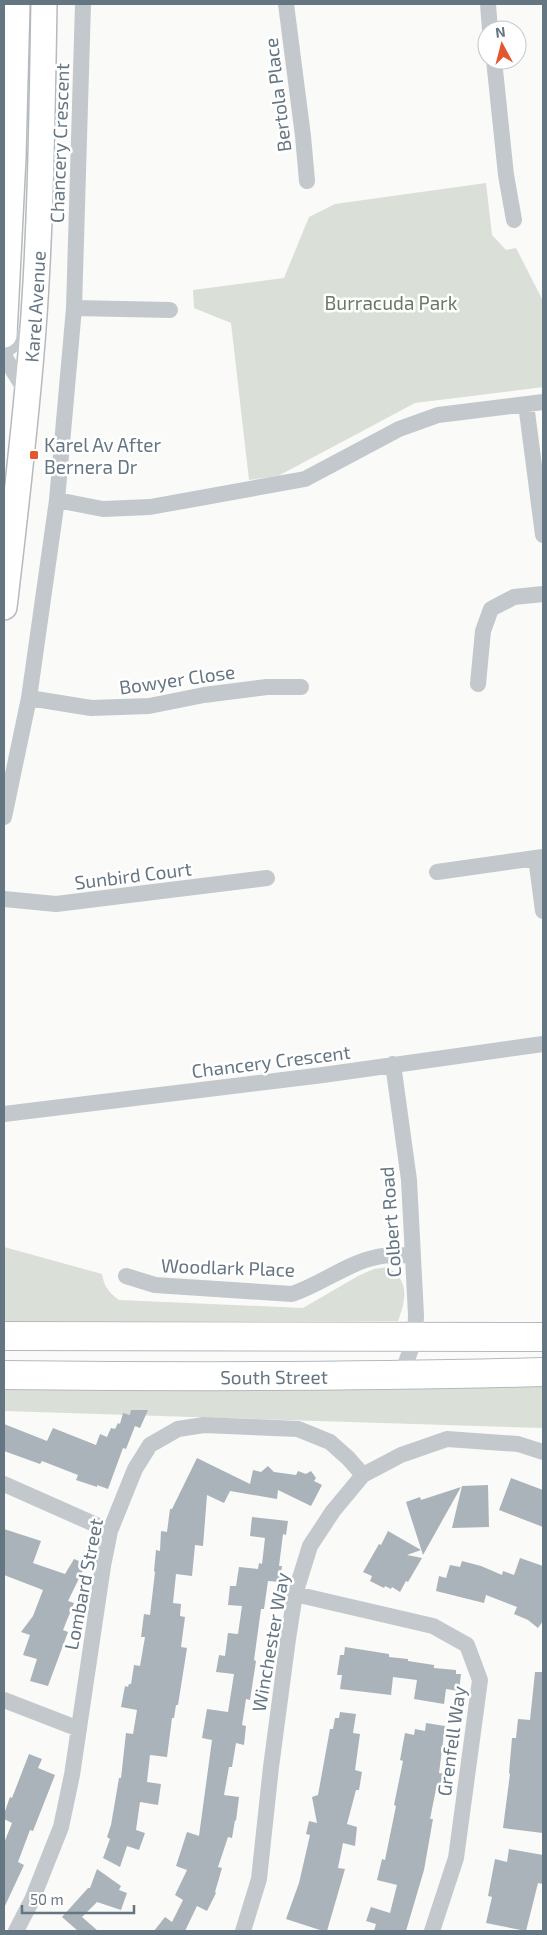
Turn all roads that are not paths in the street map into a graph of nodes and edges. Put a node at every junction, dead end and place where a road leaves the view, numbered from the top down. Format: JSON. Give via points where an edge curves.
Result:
{"nodes":[{"id":1,"x":17,"y":4,"type":"edge"},
{"id":2,"x":44,"y":4,"type":"edge"},
{"id":3,"x":83,"y":4,"type":"edge"},
{"id":4,"x":286,"y":4,"type":"edge"},
{"id":5,"x":488,"y":4,"type":"edge"},
{"id":6,"x":489,"y":20,"type":"edge"},
{"id":7,"x":495,"y":70,"type":"edge"},
{"id":8,"x":307,"y":181,"type":"dead end"},
{"id":9,"x":514,"y":220,"type":"dead end"},
{"id":10,"x":74,"y":308,"type":"junction"},
{"id":11,"x":170,"y":310,"type":"dead end"},
{"id":12,"x":33,"y":327,"type":"junction"},
{"id":13,"x":4,"y":335,"type":"edge"},
{"id":14,"x":4,"y":354,"type":"edge"},
{"id":15,"x":27,"y":393,"type":"junction"},
{"id":16,"x":543,"y":402,"type":"edge"},
{"id":17,"x":526,"y":404,"type":"junction"},
{"id":18,"x":57,"y":500,"type":"junction"},
{"id":19,"x":543,"y":535,"type":"edge"},
{"id":20,"x":543,"y":594,"type":"edge"},
{"id":21,"x":4,"y":607,"type":"edge"},
{"id":22,"x":478,"y":684,"type":"dead end"},
{"id":23,"x":301,"y":687,"type":"dead end"},
{"id":24,"x":29,"y":698,"type":"junction"},
{"id":25,"x":4,"y":817,"type":"edge"},
{"id":26,"x":540,"y":858,"type":"edge"},
{"id":27,"x":437,"y":872,"type":"dead end"},
{"id":28,"x":267,"y":878,"type":"dead end"},
{"id":29,"x":4,"y":899,"type":"edge"},
{"id":30,"x":543,"y":911,"type":"edge"},
{"id":31,"x":543,"y":1044,"type":"edge"},
{"id":32,"x":393,"y":1064,"type":"junction"},
{"id":33,"x":4,"y":1114,"type":"edge"},
{"id":34,"x":412,"y":1255,"type":"junction"},
{"id":35,"x":126,"y":1276,"type":"dead end"},
{"id":36,"x":4,"y":1336,"type":"edge"},
{"id":37,"x":543,"y":1337,"type":"edge"},
{"id":38,"x":415,"y":1338,"type":"junction"},
{"id":39,"x":543,"y":1372,"type":"edge"},
{"id":40,"x":4,"y":1375,"type":"edge"},
{"id":41,"x":401,"y":1376,"type":"junction"},
{"id":42,"x":543,"y":1452,"type":"edge"},
{"id":43,"x":363,"y":1476,"type":"junction"},
{"id":44,"x":4,"y":1484,"type":"edge"},
{"id":45,"x":110,"y":1530,"type":"junction"},
{"id":46,"x":295,"y":1594,"type":"junction"},
{"id":47,"x":4,"y":1700,"type":"edge"},
{"id":48,"x":78,"y":1729,"type":"junction"},
{"id":49,"x":16,"y":1931,"type":"edge"},
{"id":50,"x":243,"y":1931,"type":"edge"},
{"id":51,"x":432,"y":1931,"type":"edge"}],
"edges":[{"from":1,"to":13,"type":"main road","name":"Karel Avenue"},
{"from":2,"to":12,"type":"main road","name":"Karel Avenue"},
{"from":3,"to":10,"type":"street","name":"Chancery Crescent"},
{"from":4,"to":8,"type":"street","name":"Bertola Place"},
{"from":5,"to":6,"type":"street"},
{"from":7,"to":9,"type":"street"},
{"from":10,"to":11,"type":"street"},
{"from":10,"to":18,"type":"street","name":"Chancery Crescent"},
{"from":12,"to":14,"type":"street"},
{"from":12,"to":15,"type":"main road","name":"Karel Avenue"},
{"from":14,"to":15,"type":"street"},
{"from":15,"to":21,"type":"main road","name":"Karel Avenue"},
{"from":16,"to":17,"type":"street"},
{"from":17,"to":18,"type":"street","via":[[421,419],[305,479],[150,507],[103,509]]},
{"from":17,"to":19,"type":"street"},
{"from":18,"to":24,"type":"street","name":"Chancery Crescent"},
{"from":20,"to":22,"type":"street","via":[[514,597],[491,609],[482,632]]},
{"from":23,"to":24,"type":"street","name":"Bowyer Close","via":[[258,688],[148,706],[91,708]]},
{"from":24,"to":25,"type":"street","name":"Chancery Crescent"},
{"from":26,"to":27,"type":"street"},
{"from":26,"to":30,"type":"street"},
{"from":28,"to":29,"type":"street","name":"Sunbird Court","via":[[56,904]]},
{"from":31,"to":32,"type":"street","name":"Chancery Crescent"},
{"from":32,"to":33,"type":"street","name":"Chancery Crescent"},
{"from":32,"to":34,"type":"street","name":"Colbert Road","via":[[409,1180]]},
{"from":34,"to":35,"type":"street","name":"Woodlark Place","via":[[379,1256],[363,1261],[292,1294],[155,1285]]},
{"from":34,"to":38,"type":"street","name":"Colbert Road"},
{"from":36,"to":38,"type":"highway","name":"South Street"},
{"from":37,"to":38,"type":"highway","name":"South Street"},
{"from":38,"to":41,"type":"street","name":"Colbert Road"},
{"from":39,"to":41,"type":"highway","name":"South Street"},
{"from":40,"to":41,"type":"highway","name":"South Street"},
{"from":42,"to":43,"type":"street","name":"Winchester Way","via":[[518,1444],[447,1439],[401,1454]]},
{"from":43,"to":45,"type":"street","name":"Lombard Street","via":[[330,1442],[298,1429],[204,1426],[178,1429],[150,1445],[135,1469]]},
{"from":43,"to":46,"type":"street","name":"Winchester Way","via":[[333,1511],[310,1546]]},
{"from":44,"to":45,"type":"street"},
{"from":45,"to":48,"type":"street","name":"Lombard Street"},
{"from":46,"to":50,"type":"street","name":"Winchester Way","via":[[259,1879]]},
{"from":46,"to":51,"type":"street","name":"Grenfell Way","via":[[432,1626],[467,1645],[480,1680],[456,1858]]},
{"from":47,"to":48,"type":"street"},
{"from":48,"to":49,"type":"street","name":"Lombard Street","via":[[60,1827],[32,1900]]}]}
